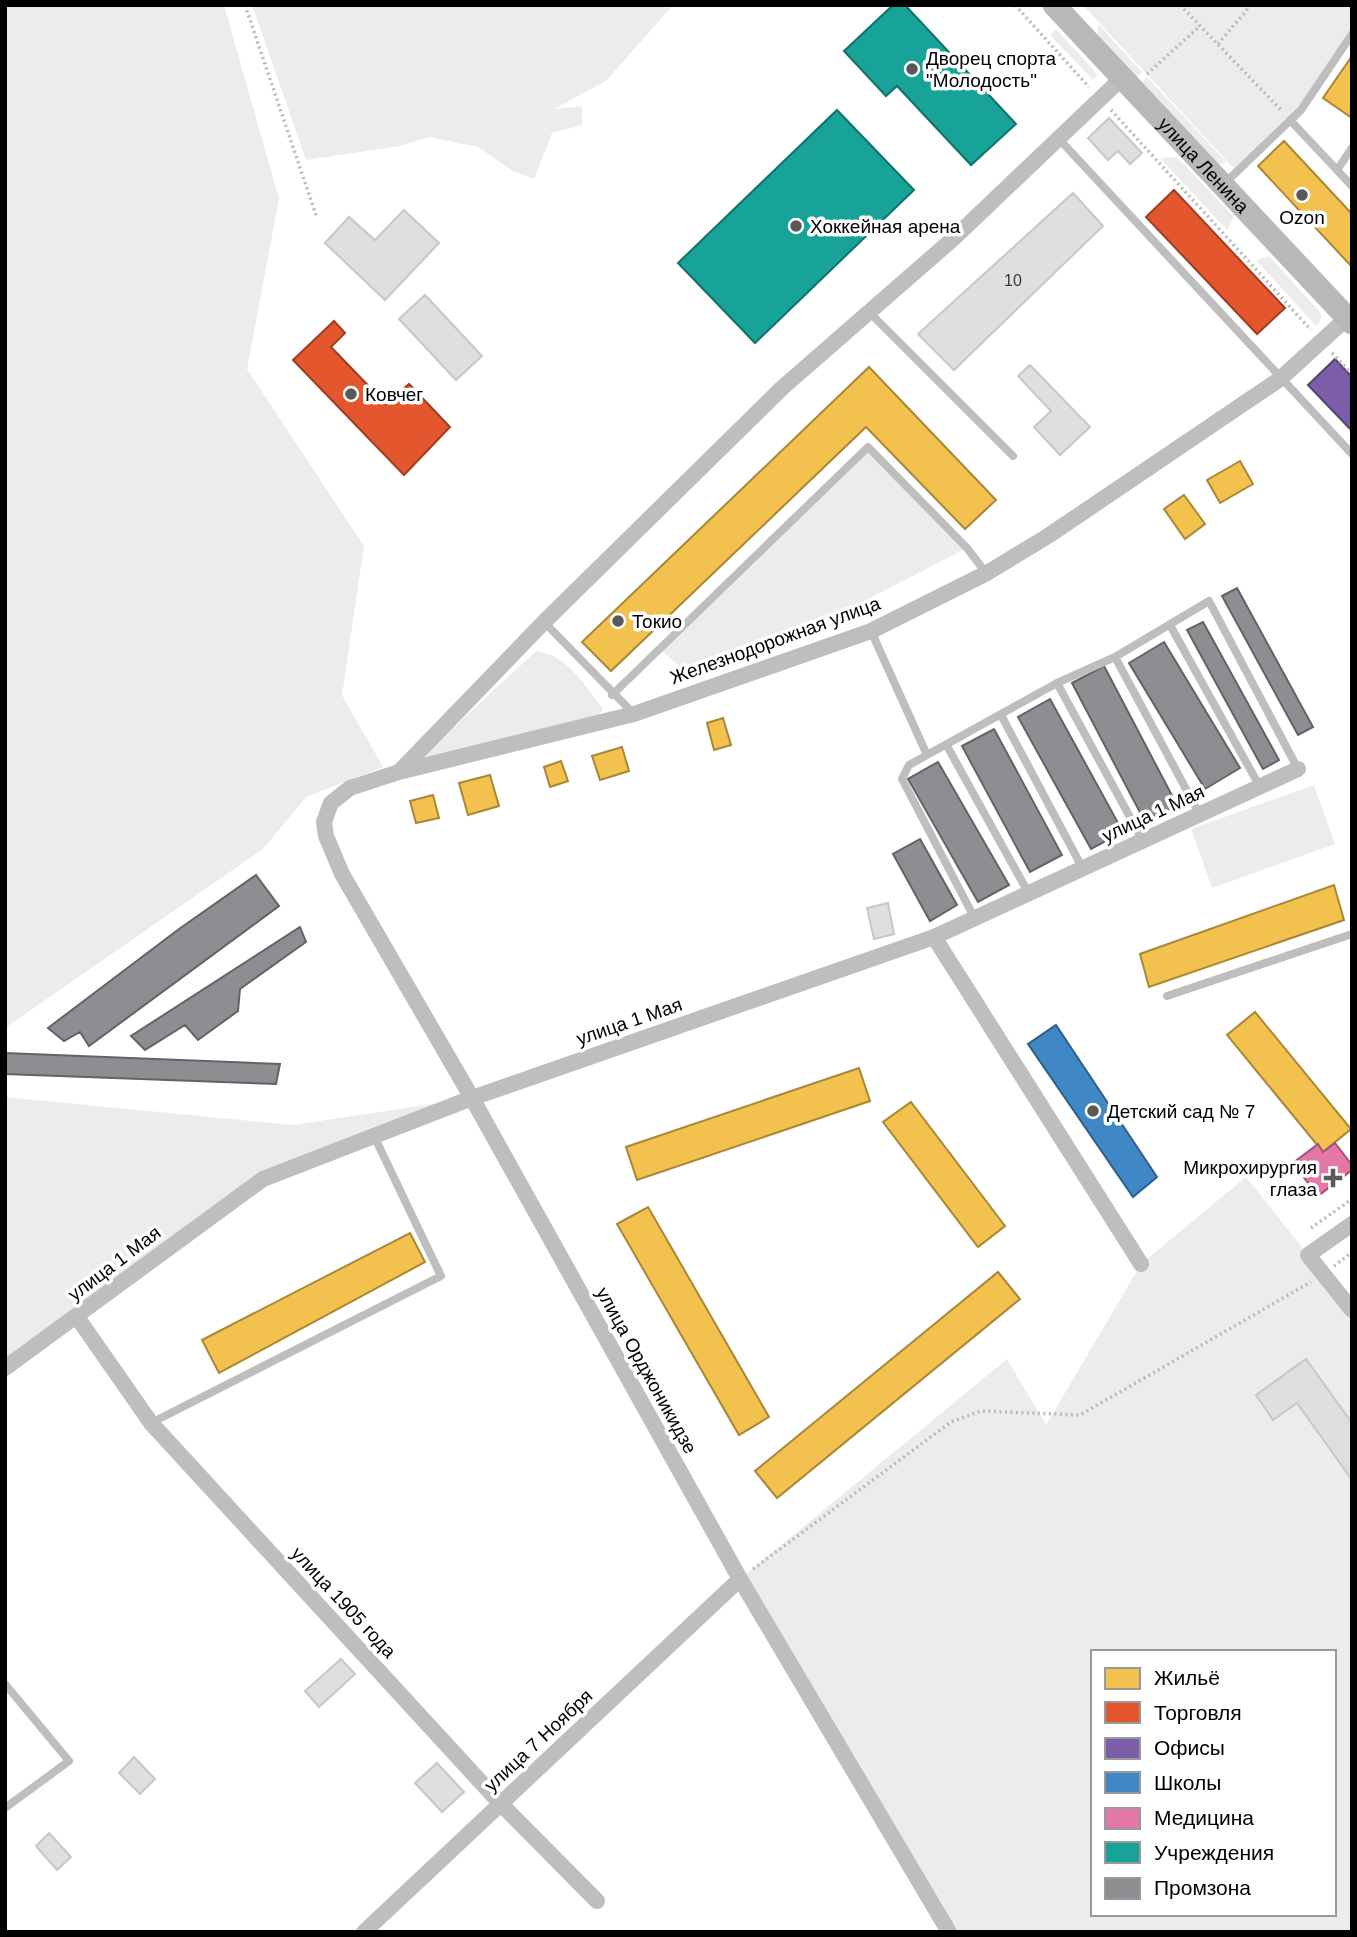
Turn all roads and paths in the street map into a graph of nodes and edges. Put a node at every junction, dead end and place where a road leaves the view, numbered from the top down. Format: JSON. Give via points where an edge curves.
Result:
{"nodes":[{"id":1,"x":245,"y":5,"type":"edge"},
{"id":2,"x":1015,"y":5,"type":"edge"},
{"id":3,"x":1054,"y":5,"type":"edge"},
{"id":4,"x":1180,"y":5,"type":"edge"},
{"id":5,"x":1251,"y":5,"type":"edge"},
{"id":6,"x":1200,"y":26,"type":"junction"},
{"id":7,"x":1352,"y":34,"type":"edge"},
{"id":8,"x":1218,"y":44,"type":"junction"},
{"id":9,"x":1147,"y":74,"type":"dead end"},
{"id":10,"x":1122,"y":78,"type":"junction"},
{"id":11,"x":1100,"y":99,"type":"junction"},
{"id":12,"x":1290,"y":120,"type":"junction"},
{"id":13,"x":1059,"y":139,"type":"junction"},
{"id":14,"x":1352,"y":148,"type":"edge"},
{"id":15,"x":1337,"y":170,"type":"junction"},
{"id":16,"x":1222,"y":186,"type":"junction"},
{"id":17,"x":1352,"y":186,"type":"edge"},
{"id":18,"x":317,"y":218,"type":"dead end"},
{"id":19,"x":869,"y":312,"type":"junction"},
{"id":20,"x":1349,"y":321,"type":"edge"},
{"id":21,"x":1320,"y":340,"type":"junction"},
{"id":22,"x":1352,"y":374,"type":"edge"},
{"id":23,"x":1280,"y":379,"type":"junction"},
{"id":24,"x":1352,"y":454,"type":"edge"},
{"id":25,"x":1013,"y":456,"type":"dead end"},
{"id":26,"x":987,"y":573,"type":"junction"},
{"id":27,"x":544,"y":622,"type":"junction"},
{"id":28,"x":1170,"y":625,"type":"junction"},
{"id":29,"x":871,"y":631,"type":"junction"},
{"id":30,"x":1115,"y":657,"type":"junction"},
{"id":31,"x":1057,"y":683,"type":"junction"},
{"id":32,"x":612,"y":695,"type":"junction"},
{"id":33,"x":634,"y":714,"type":"junction"},
{"id":34,"x":1000,"y":715,"type":"junction"},
{"id":35,"x":947,"y":746,"type":"junction"},
{"id":36,"x":927,"y":755,"type":"junction"},
{"id":37,"x":1298,"y":769,"type":"joint"},
{"id":38,"x":399,"y":772,"type":"junction"},
{"id":39,"x":1260,"y":787,"type":"junction"},
{"id":40,"x":1200,"y":815,"type":"junction"},
{"id":41,"x":324,"y":822,"type":"joint"},
{"id":42,"x":1143,"y":841,"type":"junction"},
{"id":43,"x":1083,"y":869,"type":"junction"},
{"id":44,"x":1029,"y":894,"type":"junction"},
{"id":45,"x":975,"y":919,"type":"junction"},
{"id":46,"x":1352,"y":934,"type":"edge"},
{"id":47,"x":934,"y":937,"type":"junction"},
{"id":48,"x":1167,"y":996,"type":"dead end"},
{"id":49,"x":472,"y":1098,"type":"junction"},
{"id":50,"x":374,"y":1136,"type":"junction"},
{"id":51,"x":1352,"y":1199,"type":"edge"},
{"id":52,"x":1352,"y":1224,"type":"edge"},
{"id":53,"x":1311,"y":1228,"type":"dead end"},
{"id":54,"x":1141,"y":1264,"type":"dead end"},
{"id":55,"x":1324,"y":1275,"type":"junction"},
{"id":56,"x":1352,"y":1310,"type":"edge"},
{"id":57,"x":77,"y":1317,"type":"junction"},
{"id":58,"x":5,"y":1368,"type":"edge"},
{"id":59,"x":151,"y":1423,"type":"junction"},
{"id":60,"x":740,"y":1579,"type":"junction"},
{"id":61,"x":5,"y":1684,"type":"edge"},
{"id":62,"x":501,"y":1804,"type":"junction"},
{"id":63,"x":5,"y":1808,"type":"edge"},
{"id":64,"x":597,"y":1901,"type":"dead end"},
{"id":65,"x":364,"y":1932,"type":"edge"},
{"id":66,"x":949,"y":1932,"type":"edge"}],
"edges":[{"from":1,"to":18,"type":"path"},
{"from":2,"to":11,"type":"path"},
{"from":3,"to":10,"type":"main road","name":"улица Ленина"},
{"from":4,"to":6,"type":"path"},
{"from":5,"to":8,"type":"path"},
{"from":6,"to":8,"type":"path"},
{"from":6,"to":9,"type":"path"},
{"from":7,"to":12,"type":"lane"},
{"from":8,"to":12,"type":"path"},
{"from":10,"to":11,"type":"street"},
{"from":10,"to":16,"type":"main road","name":"улица Ленина"},
{"from":11,"to":13,"type":"street"},
{"from":11,"to":21,"type":"path"},
{"from":12,"to":15,"type":"lane"},
{"from":12,"to":16,"type":"lane"},
{"from":13,"to":19,"type":"street"},
{"from":13,"to":23,"type":"lane"},
{"from":14,"to":15,"type":"lane"},
{"from":15,"to":17,"type":"lane"},
{"from":16,"to":20,"type":"main road","name":"улица Ленина"},
{"from":19,"to":25,"type":"lane"},
{"from":19,"to":27,"type":"street","via":[[782,388]]},
{"from":20,"to":21,"type":"street","name":"Железнодорожная улица"},
{"from":21,"to":22,"type":"path"},
{"from":21,"to":23,"type":"street","name":"Железнодорожная улица"},
{"from":23,"to":24,"type":"lane"},
{"from":23,"to":26,"type":"street","name":"Железнодорожная улица","via":[[1048,537]]},
{"from":26,"to":29,"type":"street","name":"Железнодорожная улица"},
{"from":26,"to":32,"type":"lane","via":[[868,447]]},
{"from":27,"to":32,"type":"lane"},
{"from":27,"to":38,"type":"street"},
{"from":28,"to":30,"type":"lane"},
{"from":28,"to":37,"type":"lane","via":[[1209,601]]},
{"from":28,"to":39,"type":"lane"},
{"from":29,"to":33,"type":"street","name":"Железнодорожная улица"},
{"from":29,"to":36,"type":"lane"},
{"from":30,"to":31,"type":"lane"},
{"from":30,"to":40,"type":"lane"},
{"from":31,"to":34,"type":"lane"},
{"from":31,"to":42,"type":"lane"},
{"from":32,"to":33,"type":"lane"},
{"from":33,"to":38,"type":"street","name":"Железнодорожная улица"},
{"from":34,"to":35,"type":"lane"},
{"from":34,"to":43,"type":"lane"},
{"from":35,"to":36,"type":"lane"},
{"from":35,"to":44,"type":"lane"},
{"from":36,"to":45,"type":"lane","via":[[909,765],[902,779]]},
{"from":37,"to":39,"type":"street","name":"улица 1 Мая"},
{"from":38,"to":41,"type":"street","name":"Железнодорожная улица","via":[[349,788],[331,803]]},
{"from":39,"to":40,"type":"street","name":"улица 1 Мая"},
{"from":40,"to":42,"type":"street","name":"улица 1 Мая"},
{"from":41,"to":49,"type":"street","name":"улица Орджоникидзе","via":[[342,874]]},
{"from":42,"to":43,"type":"street","name":"улица 1 Мая"},
{"from":43,"to":44,"type":"street","name":"улица 1 Мая"},
{"from":44,"to":45,"type":"street","name":"улица 1 Мая"},
{"from":45,"to":47,"type":"street","name":"улица 1 Мая"},
{"from":46,"to":48,"type":"lane"},
{"from":47,"to":49,"type":"street","name":"улица 1 Мая"},
{"from":47,"to":54,"type":"street"},
{"from":49,"to":50,"type":"street","name":"улица 1 Мая"},
{"from":49,"to":60,"type":"street","name":"улица Орджоникидзе"},
{"from":50,"to":57,"type":"street","name":"улица 1 Мая","via":[[262,1179]]},
{"from":50,"to":59,"type":"lane","via":[[442,1276]]},
{"from":51,"to":53,"type":"path"},
{"from":52,"to":55,"type":"street","via":[[1308,1255]]},
{"from":55,"to":56,"type":"street"},
{"from":55,"to":60,"type":"path","via":[[1080,1415],[981,1411],[951,1422]]},
{"from":57,"to":58,"type":"street","name":"улица 1 Мая"},
{"from":57,"to":59,"type":"street","name":"улица 1905 года"},
{"from":59,"to":62,"type":"street","name":"улица 1905 года"},
{"from":60,"to":62,"type":"street","name":"улица 7 Ноября"},
{"from":60,"to":66,"type":"street","name":"улица Орджоникидзе"},
{"from":61,"to":63,"type":"lane","via":[[69,1761]]},
{"from":62,"to":64,"type":"street","name":"улица 1905 года"},
{"from":62,"to":65,"type":"street","name":"улица 7 Ноября"}]}
